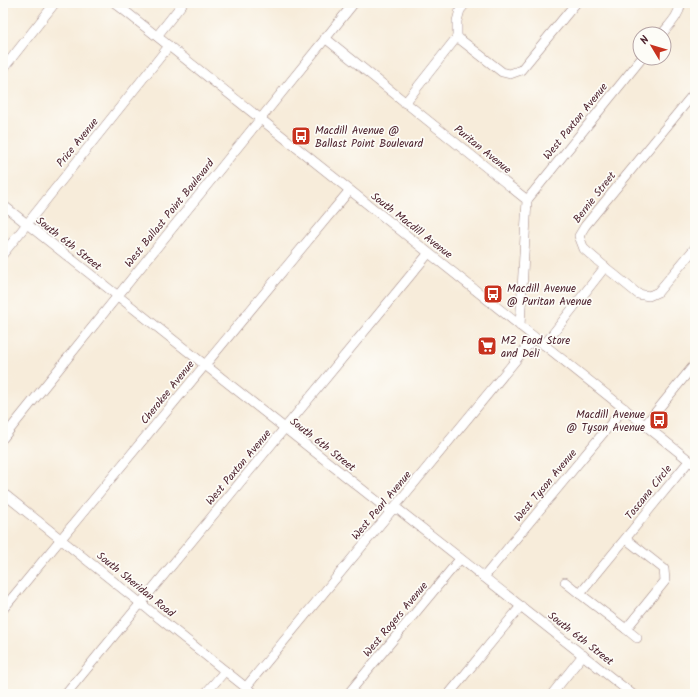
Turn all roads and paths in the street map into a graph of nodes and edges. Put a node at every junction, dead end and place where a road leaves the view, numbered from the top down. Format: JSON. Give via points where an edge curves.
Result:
{"nodes":[{"id":1,"x":55,"y":3,"type":"edge"},
{"id":2,"x":115,"y":3,"type":"edge"},
{"id":3,"x":183,"y":3,"type":"edge"},
{"id":4,"x":354,"y":3,"type":"edge"},
{"id":5,"x":466,"y":3,"type":"edge"},
{"id":6,"x":576,"y":3,"type":"edge"},
{"id":7,"x":681,"y":3,"type":"edge"},
{"id":8,"x":668,"y":26,"type":"edge"},
{"id":9,"x":157,"y":36,"type":"junction"},
{"id":10,"x":457,"y":37,"type":"junction"},
{"id":11,"x":325,"y":38,"type":"junction"},
{"id":12,"x":169,"y":46,"type":"junction"},
{"id":13,"x":635,"y":66,"type":"edge"},
{"id":14,"x":3,"y":68,"type":"edge"},
{"id":15,"x":695,"y":92,"type":"edge"},
{"id":16,"x":405,"y":103,"type":"junction"},
{"id":17,"x":260,"y":119,"type":"junction"},
{"id":18,"x":349,"y":190,"type":"junction"},
{"id":19,"x":526,"y":200,"type":"junction"},
{"id":20,"x":3,"y":205,"type":"edge"},
{"id":21,"x":27,"y":224,"type":"junction"},
{"id":22,"x":695,"y":248,"type":"edge"},
{"id":23,"x":3,"y":254,"type":"edge"},
{"id":24,"x":428,"y":254,"type":"junction"},
{"id":25,"x":605,"y":267,"type":"junction"},
{"id":26,"x":117,"y":295,"type":"junction"},
{"id":27,"x":520,"y":326,"type":"junction"},
{"id":28,"x":534,"y":338,"type":"junction"},
{"id":29,"x":544,"y":345,"type":"junction"},
{"id":30,"x":695,"y":364,"type":"edge"},
{"id":31,"x":204,"y":365,"type":"junction"},
{"id":32,"x":624,"y":408,"type":"junction"},
{"id":33,"x":645,"y":425,"type":"junction"},
{"id":34,"x":285,"y":429,"type":"junction"},
{"id":35,"x":3,"y":438,"type":"edge"},
{"id":36,"x":692,"y":463,"type":"edge"},
{"id":37,"x":3,"y":493,"type":"edge"},
{"id":38,"x":392,"y":510,"type":"junction"},
{"id":39,"x":626,"y":539,"type":"junction"},
{"id":40,"x":61,"y":540,"type":"junction"},
{"id":41,"x":460,"y":559,"type":"junction"},
{"id":42,"x":484,"y":577,"type":"junction"},
{"id":43,"x":565,"y":582,"type":"dead end"},
{"id":44,"x":580,"y":594,"type":"junction"},
{"id":45,"x":141,"y":603,"type":"junction"},
{"id":46,"x":522,"y":606,"type":"junction"},
{"id":47,"x":3,"y":609,"type":"edge"},
{"id":48,"x":626,"y":629,"type":"junction"},
{"id":49,"x":637,"y":638,"type":"dead end"},
{"id":50,"x":583,"y":655,"type":"junction"},
{"id":51,"x":225,"y":671,"type":"junction"},
{"id":52,"x":246,"y":687,"type":"junction"},
{"id":53,"x":66,"y":694,"type":"edge"},
{"id":54,"x":205,"y":694,"type":"edge"},
{"id":55,"x":254,"y":694,"type":"edge"},
{"id":56,"x":348,"y":694,"type":"edge"},
{"id":57,"x":449,"y":694,"type":"edge"},
{"id":58,"x":552,"y":694,"type":"edge"},
{"id":59,"x":632,"y":694,"type":"edge"}],
"edges":[{"from":1,"to":14,"type":"street"},
{"from":2,"to":9,"type":"street","name":"South Macdill Avenue"},
{"from":3,"to":9,"type":"street"},
{"from":4,"to":11,"type":"street","name":"West Ballast Point Boulevard"},
{"from":5,"to":10,"type":"street","via":[[456,21]]},
{"from":6,"to":10,"type":"street","via":[[521,70],[510,74],[502,72]]},
{"from":7,"to":8,"type":"street"},
{"from":9,"to":12,"type":"street","name":"South Macdill Avenue"},
{"from":10,"to":16,"type":"street"},
{"from":11,"to":16,"type":"street","name":"Puritan Avenue"},
{"from":11,"to":17,"type":"street","name":"West Ballast Point Boulevard"},
{"from":12,"to":17,"type":"street","name":"South Macdill Avenue"},
{"from":12,"to":21,"type":"street","name":"Price Avenue"},
{"from":13,"to":19,"type":"street","name":"West Paxton Avenue"},
{"from":15,"to":25,"type":"street","name":"Bernie Street","via":[[585,226],[580,236],[584,249]]},
{"from":16,"to":19,"type":"street","name":"Puritan Avenue"},
{"from":17,"to":18,"type":"street","name":"South Macdill Avenue"},
{"from":17,"to":26,"type":"street","name":"West Ballast Point Boulevard"},
{"from":18,"to":24,"type":"street","name":"South Macdill Avenue"},
{"from":18,"to":31,"type":"street","name":"Cherokee Avenue"},
{"from":19,"to":27,"type":"street"},
{"from":20,"to":21,"type":"street","name":"South 6th Street"},
{"from":21,"to":23,"type":"street","name":"Price Avenue"},
{"from":21,"to":26,"type":"street","name":"South 6th Street"},
{"from":22,"to":25,"type":"street","name":"Bernie Street","via":[[658,292],[649,296],[638,294]]},
{"from":24,"to":27,"type":"street","name":"South Macdill Avenue"},
{"from":24,"to":34,"type":"street","name":"West Paxton Avenue"},
{"from":25,"to":29,"type":"street"},
{"from":26,"to":31,"type":"street","name":"South 6th Street"},
{"from":26,"to":35,"type":"street","name":"West Ballast Point Boulevard"},
{"from":27,"to":28,"type":"street","name":"South Macdill Avenue"},
{"from":28,"to":29,"type":"street","name":"South Macdill Avenue"},
{"from":28,"to":38,"type":"street","name":"West Pearl Avenue"},
{"from":29,"to":32,"type":"street","name":"South Macdill Avenue"},
{"from":30,"to":33,"type":"street"},
{"from":31,"to":34,"type":"street","name":"South 6th Street"},
{"from":31,"to":40,"type":"street","name":"Cherokee Avenue"},
{"from":32,"to":33,"type":"street","name":"South Macdill Avenue"},
{"from":32,"to":42,"type":"street","name":"West Tyson Avenue"},
{"from":33,"to":36,"type":"street","name":"South Macdill Avenue"},
{"from":34,"to":38,"type":"street","name":"South 6th Street","via":[[387,509]]},
{"from":34,"to":45,"type":"street","name":"West Paxton Avenue"},
{"from":36,"to":39,"type":"street","name":"Toscana Circle"},
{"from":37,"to":40,"type":"street","name":"South Sheridan Road"},
{"from":38,"to":41,"type":"street","name":"South 6th Street","via":[[399,510]]},
{"from":38,"to":52,"type":"street","name":"West Pearl Avenue"},
{"from":39,"to":44,"type":"street","name":"Toscana Circle"},
{"from":39,"to":48,"type":"street","via":[[664,569],[665,581]]},
{"from":40,"to":45,"type":"street","name":"South Sheridan Road"},
{"from":40,"to":47,"type":"street","name":"Cherokee Avenue"},
{"from":41,"to":42,"type":"street","name":"South 6th Street"},
{"from":41,"to":56,"type":"street","name":"West Rogers Avenue"},
{"from":42,"to":46,"type":"street","name":"South 6th Street"},
{"from":43,"to":44,"type":"street"},
{"from":44,"to":48,"type":"street"},
{"from":45,"to":51,"type":"street","name":"South Sheridan Road"},
{"from":45,"to":53,"type":"street","name":"West Paxton Avenue"},
{"from":46,"to":50,"type":"street","name":"South 6th Street"},
{"from":46,"to":57,"type":"street"},
{"from":48,"to":49,"type":"street"},
{"from":50,"to":58,"type":"street"},
{"from":50,"to":59,"type":"street","name":"South 6th Street"},
{"from":51,"to":52,"type":"street","name":"South Sheridan Road"},
{"from":51,"to":54,"type":"street"},
{"from":52,"to":55,"type":"street","name":"South Sheridan Road"}]}
